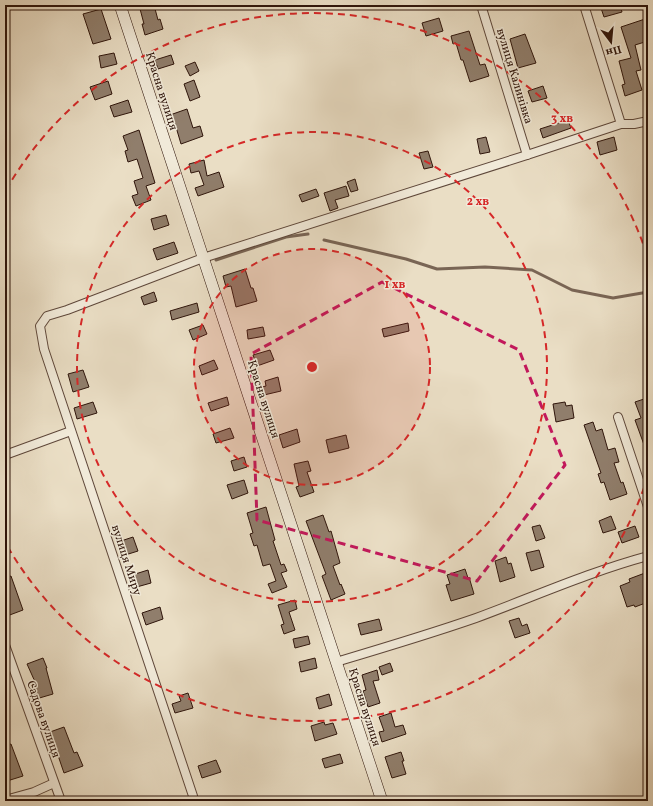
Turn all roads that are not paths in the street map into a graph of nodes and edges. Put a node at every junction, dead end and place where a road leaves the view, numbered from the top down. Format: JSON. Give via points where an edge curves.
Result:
{"nodes":[{"id":1,"x":120,"y":5,"type":"edge"},
{"id":2,"x":481,"y":5,"type":"edge"},
{"id":3,"x":584,"y":5,"type":"edge"},
{"id":4,"x":648,"y":121,"type":"edge"},
{"id":5,"x":621,"y":124,"type":"junction"},
{"id":6,"x":527,"y":155,"type":"junction"},
{"id":7,"x":203,"y":258,"type":"junction"},
{"id":8,"x":618,"y":417,"type":"dead end"},
{"id":9,"x":71,"y":431,"type":"junction"},
{"id":10,"x":5,"y":455,"type":"edge"},
{"id":11,"x":648,"y":506,"type":"edge"},
{"id":12,"x":648,"y":556,"type":"edge"},
{"id":13,"x":5,"y":645,"type":"edge"},
{"id":14,"x":336,"y":662,"type":"junction"},
{"id":15,"x":54,"y":783,"type":"junction"},
{"id":16,"x":5,"y":800,"type":"edge"},
{"id":17,"x":61,"y":801,"type":"edge"},
{"id":18,"x":191,"y":801,"type":"edge"},
{"id":19,"x":382,"y":801,"type":"edge"}],
"edges":[{"from":1,"to":7,"type":"street","name":"Красна вулиця"},
{"from":2,"to":6,"type":"street","name":"вулиця Калинівка"},
{"from":3,"to":5,"type":"street"},
{"from":4,"to":5,"type":"street"},
{"from":5,"to":6,"type":"street"},
{"from":6,"to":7,"type":"street"},
{"from":7,"to":9,"type":"street","name":"вулиця Миру","via":[[47,316],[40,326],[44,348]]},
{"from":7,"to":14,"type":"street","name":"Красна вулиця"},
{"from":8,"to":11,"type":"street"},
{"from":9,"to":10,"type":"street"},
{"from":9,"to":18,"type":"street","name":"вулиця Миру","via":[[193,796]]},
{"from":12,"to":14,"type":"street","via":[[475,618]]},
{"from":13,"to":15,"type":"street","name":"Садова вулиця"},
{"from":14,"to":19,"type":"street","name":"Красна вулиця"},
{"from":15,"to":16,"type":"street"},
{"from":15,"to":17,"type":"street","name":"Садова вулиця"}]}
